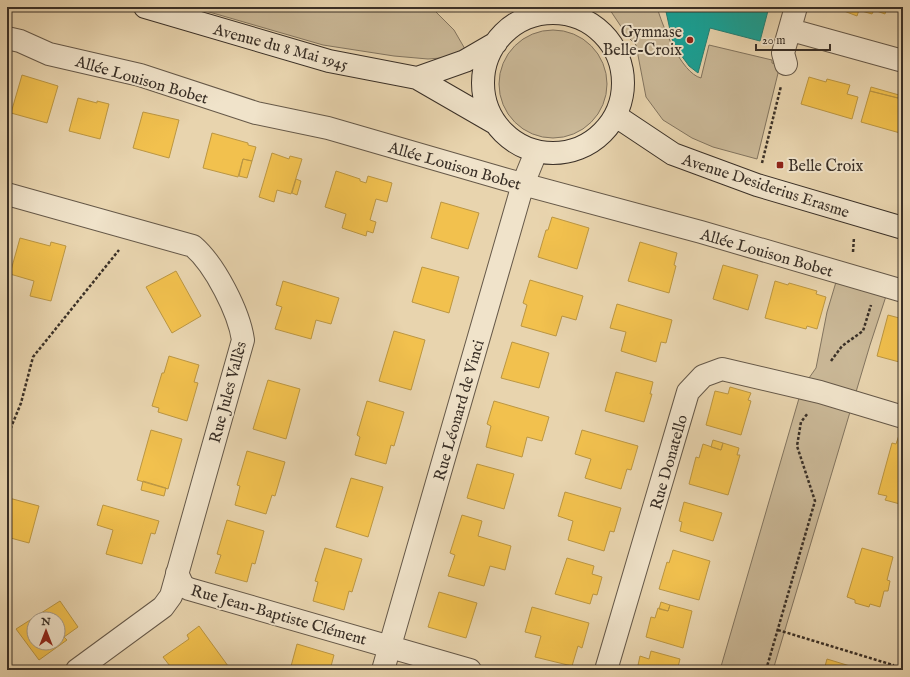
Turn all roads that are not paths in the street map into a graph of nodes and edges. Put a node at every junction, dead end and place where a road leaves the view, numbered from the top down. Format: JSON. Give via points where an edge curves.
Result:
{"nodes":[{"id":1,"x":145,"y":7,"type":"edge"},
{"id":2,"x":796,"y":7,"type":"edge"},
{"id":3,"x":568,"y":11,"type":"edge"},
{"id":4,"x":791,"y":30,"type":"junction"},
{"id":5,"x":7,"y":38,"type":"edge"},
{"id":6,"x":496,"y":43,"type":"junction"},
{"id":7,"x":903,"y":61,"type":"edge"},
{"id":8,"x":786,"y":64,"type":"road end"},
{"id":9,"x":418,"y":78,"type":"junction"},
{"id":10,"x":616,"y":116,"type":"junction"},
{"id":11,"x":496,"y":123,"type":"junction"},
{"id":12,"x":536,"y":152,"type":"junction"},
{"id":13,"x":523,"y":184,"type":"junction"},
{"id":14,"x":7,"y":194,"type":"edge"},
{"id":15,"x":903,"y":228,"type":"edge"},
{"id":16,"x":903,"y":291,"type":"edge"},
{"id":17,"x":903,"y":417,"type":"edge"},
{"id":18,"x":177,"y":573,"type":"junction"},
{"id":19,"x":390,"y":646,"type":"junction"},
{"id":20,"x":77,"y":670,"type":"edge"},
{"id":21,"x":383,"y":670,"type":"edge"},
{"id":22,"x":470,"y":670,"type":"edge"},
{"id":23,"x":606,"y":670,"type":"edge"}],
"edges":[{"from":1,"to":9,"type":"street","name":"Avenue du 8 Mai 1945","via":[[329,61]]},
{"from":2,"to":4,"type":"street"},
{"from":3,"to":6,"type":"street","via":[[527,18],[510,28]]},
{"from":3,"to":10,"type":"street","via":[[605,35],[617,53],[623,74],[623,95]]},
{"from":4,"to":7,"type":"street"},
{"from":4,"to":8,"type":"street","via":[[783,53]]},
{"from":5,"to":13,"type":"street","name":"Allée Louison Bobet","via":[[49,54],[140,75],[256,113],[328,128]]},
{"from":6,"to":9,"type":"street","via":[[465,61]]},
{"from":6,"to":11,"type":"street","via":[[486,62],[483,83],[486,104]]},
{"from":9,"to":11,"type":"street"},
{"from":10,"to":12,"type":"street","via":[[602,135],[582,148],[559,153]]},
{"from":10,"to":15,"type":"street","name":"Avenue Desiderius Erasme","via":[[673,154],[757,185]]},
{"from":11,"to":12,"type":"street","via":[[507,136]]},
{"from":12,"to":13,"type":"street","name":"Rue Léonard de Vinci"},
{"from":13,"to":16,"type":"street","name":"Allée Louison Bobet","via":[[701,232]]},
{"from":13,"to":19,"type":"street","name":"Rue Léonard de Vinci"},
{"from":14,"to":18,"type":"street","name":"Rue Jules Vallès","via":[[193,246],[209,262],[238,317],[243,340]]},
{"from":17,"to":23,"type":"street","name":"Rue Donatello","via":[[816,401],[722,369],[703,376],[688,392]]},
{"from":18,"to":19,"type":"street","name":"Rue Jean-Baptiste Clément","via":[[183,586],[189,589]]},
{"from":18,"to":20,"type":"street","name":"Rue Jean-Baptiste Clément","via":[[171,596],[163,607]]},
{"from":19,"to":21,"type":"street","name":"Rue Léonard de Vinci"},
{"from":19,"to":22,"type":"street","name":"Rue Jean-Baptiste Clément"}]}
